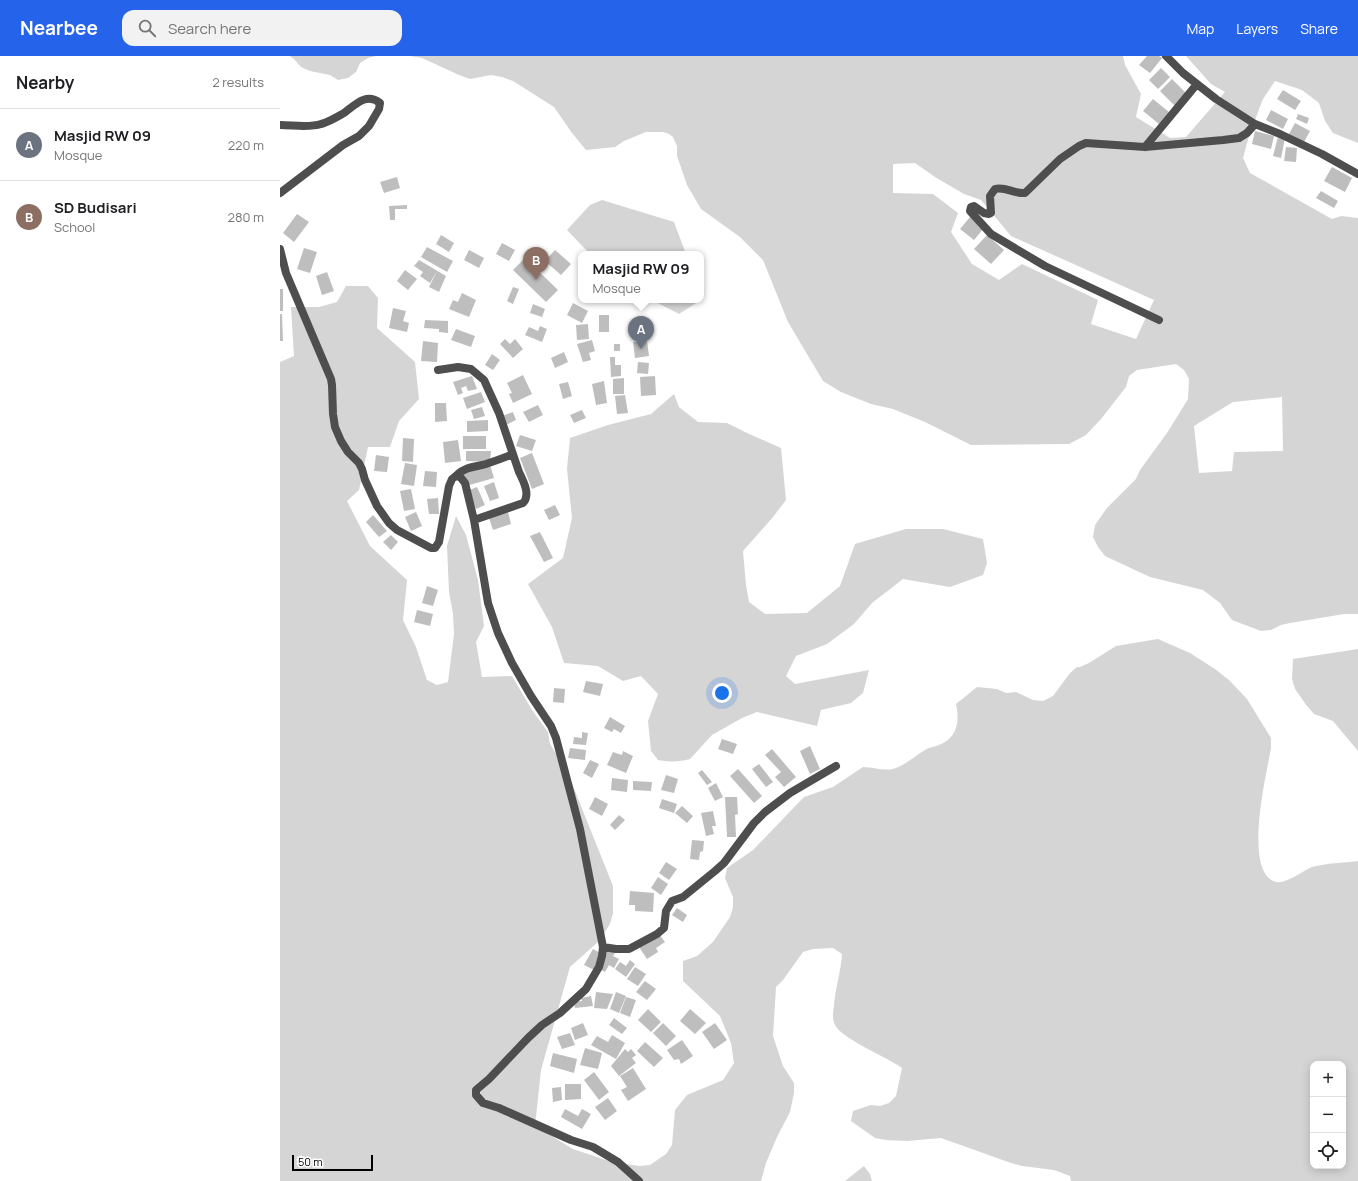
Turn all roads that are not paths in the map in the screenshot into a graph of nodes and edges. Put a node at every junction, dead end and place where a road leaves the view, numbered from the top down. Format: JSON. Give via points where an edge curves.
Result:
{"nodes":[{"id":1,"x":1166,"y":56,"type":"edge"},
{"id":2,"x":1197,"y":84,"type":"junction"},
{"id":3,"x":1256,"y":124,"type":"junction"},
{"id":4,"x":280,"y":125,"type":"edge"},
{"id":5,"x":1145,"y":147,"type":"junction"},
{"id":6,"x":1358,"y":174,"type":"edge"},
{"id":7,"x":280,"y":193,"type":"edge"},
{"id":8,"x":280,"y":249,"type":"edge"},
{"id":9,"x":1159,"y":320,"type":"dead end"},
{"id":10,"x":438,"y":370,"type":"dead end"},
{"id":11,"x":513,"y":454,"type":"junction"},
{"id":12,"x":457,"y":475,"type":"junction"},
{"id":13,"x":474,"y":520,"type":"junction"},
{"id":14,"x":836,"y":766,"type":"dead end"},
{"id":15,"x":603,"y":947,"type":"junction"},
{"id":16,"x":639,"y":1181,"type":"edge"}],
"edges":[{"from":1,"to":2,"type":"street"},
{"from":2,"to":3,"type":"street"},
{"from":2,"to":5,"type":"street"},
{"from":3,"to":5,"type":"street","via":[[1239,138]]},
{"from":3,"to":6,"type":"street","via":[[1322,154]]},
{"from":4,"to":7,"type":"street","via":[[321,124],[357,102],[366,99],[380,103],[369,126],[359,136],[343,145]]},
{"from":5,"to":9,"type":"street","via":[[1086,143],[1060,159],[1025,193],[995,189],[990,196],[989,214],[974,206],[969,209],[991,234],[1045,266]]},
{"from":8,"to":12,"type":"street","via":[[286,273],[331,379],[335,427],[348,452],[359,463],[372,497],[389,523],[407,536],[435,548],[439,542],[449,486]]},
{"from":10,"to":11,"type":"street","via":[[458,367],[471,369],[484,380]]},
{"from":11,"to":12,"type":"street","via":[[466,469]]},
{"from":11,"to":13,"type":"street","via":[[524,481],[526,500]]},
{"from":12,"to":13,"type":"street","via":[[465,483]]},
{"from":13,"to":15,"type":"street","via":[[488,603],[498,633],[512,663],[556,738],[580,829]]},
{"from":14,"to":15,"type":"street","via":[[790,793],[765,812],[724,863],[683,897],[672,901],[666,911],[664,928],[657,934],[629,949]]},
{"from":15,"to":16,"type":"street","via":[[599,967],[586,989],[528,1038],[476,1090],[476,1095],[483,1103],[593,1147],[618,1162]]}]}
